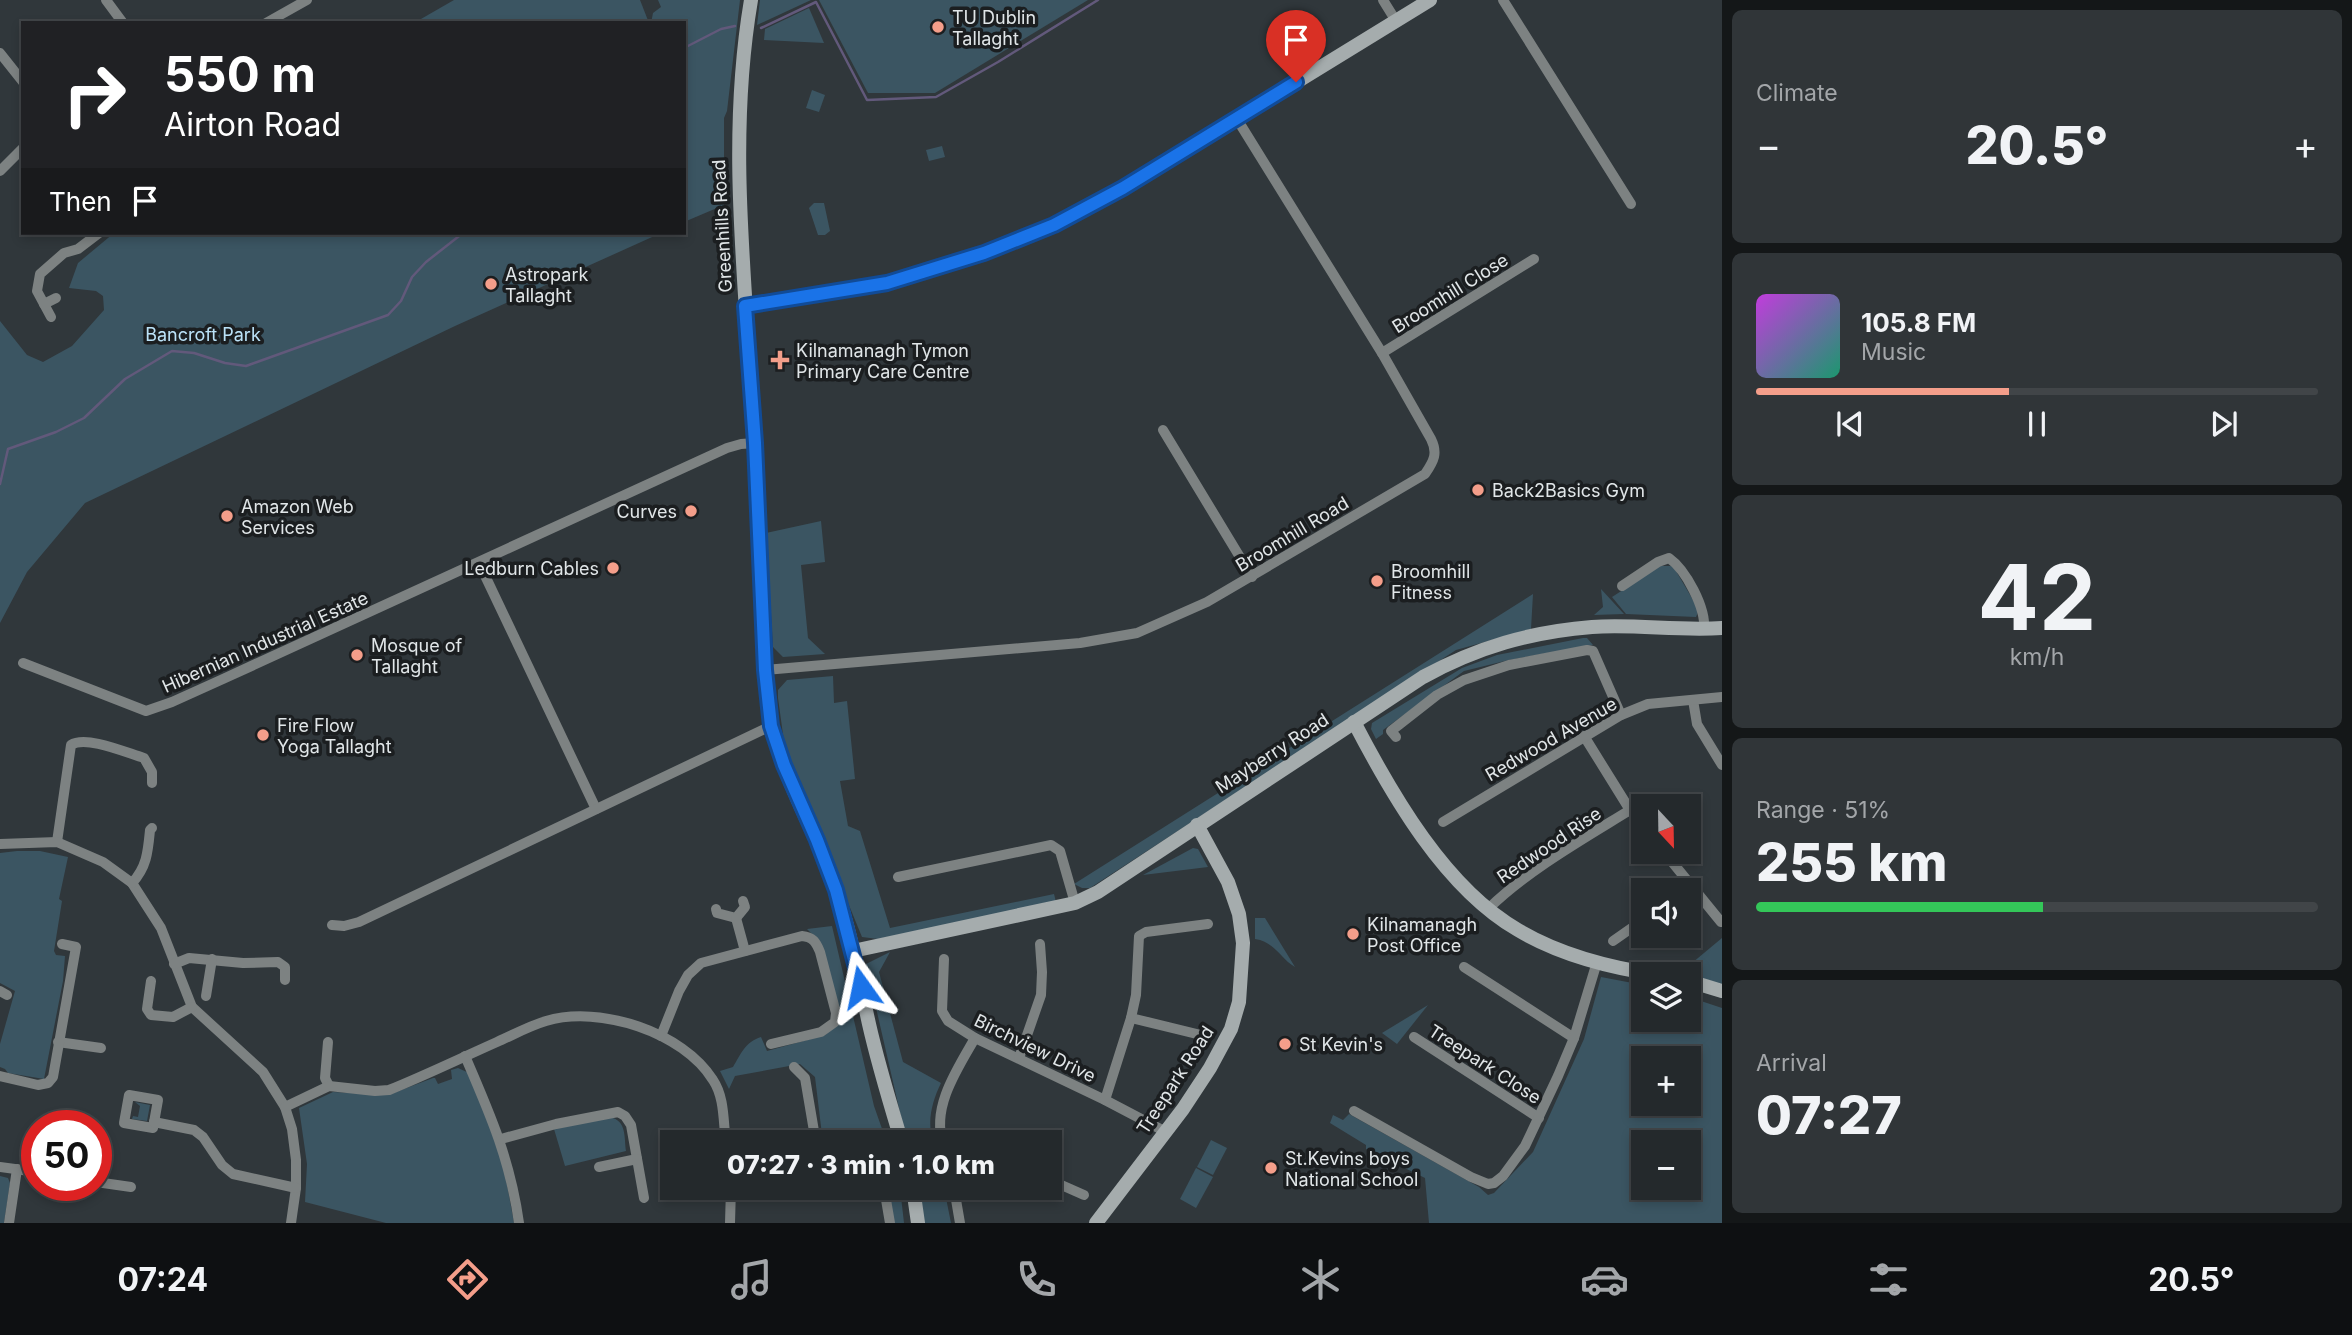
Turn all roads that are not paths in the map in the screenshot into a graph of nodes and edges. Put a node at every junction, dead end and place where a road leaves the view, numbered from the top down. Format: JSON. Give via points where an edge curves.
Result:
{"nodes":[{"id":1,"x":106,"y":0,"type":"edge"},
{"id":2,"x":307,"y":0,"type":"edge"},
{"id":3,"x":751,"y":0,"type":"edge"},
{"id":4,"x":1383,"y":0,"type":"edge"},
{"id":5,"x":1430,"y":0,"type":"edge"},
{"id":6,"x":1503,"y":0,"type":"edge"},
{"id":7,"x":122,"y":21,"type":"edge"},
{"id":8,"x":270,"y":21,"type":"edge"},
{"id":9,"x":1396,"y":21,"type":"junction"},
{"id":10,"x":0,"y":53,"type":"edge"},
{"id":11,"x":21,"y":79,"type":"edge"},
{"id":12,"x":1237,"y":119,"type":"junction"},
{"id":13,"x":21,"y":150,"type":"edge"},
{"id":14,"x":0,"y":171,"type":"edge"},
{"id":15,"x":1631,"y":204,"type":"dead end"},
{"id":16,"x":96,"y":235,"type":"edge"},
{"id":17,"x":1534,"y":259,"type":"dead end"},
{"id":18,"x":55,"y":298,"type":"dead end"},
{"id":19,"x":44,"y":304,"type":"junction"},
{"id":20,"x":745,"y":306,"type":"junction"},
{"id":21,"x":51,"y":317,"type":"dead end"},
{"id":22,"x":1382,"y":354,"type":"junction"},
{"id":23,"x":1163,"y":430,"type":"dead end"},
{"id":24,"x":755,"y":443,"type":"junction"},
{"id":25,"x":479,"y":563,"type":"junction"},
{"id":26,"x":1252,"y":578,"type":"junction"},
{"id":27,"x":1622,"y":586,"type":"dead end"},
{"id":28,"x":1722,"y":628,"type":"edge"},
{"id":29,"x":1704,"y":629,"type":"junction"},
{"id":30,"x":23,"y":663,"type":"dead end"},
{"id":31,"x":765,"y":670,"type":"junction"},
{"id":32,"x":1722,"y":697,"type":"edge"},
{"id":33,"x":1693,"y":700,"type":"junction"},
{"id":34,"x":1621,"y":715,"type":"junction"},
{"id":35,"x":1354,"y":722,"type":"junction"},
{"id":36,"x":771,"y":726,"type":"junction"},
{"id":37,"x":1584,"y":736,"type":"junction"},
{"id":38,"x":1396,"y":737,"type":"dead end"},
{"id":39,"x":1722,"y":765,"type":"edge"},
{"id":40,"x":152,"y":783,"type":"dead end"},
{"id":41,"x":596,"y":809,"type":"junction"},
{"id":42,"x":1630,"y":810,"type":"joint"},
{"id":43,"x":1443,"y":822,"type":"dead end"},
{"id":44,"x":1197,"y":825,"type":"junction"},
{"id":45,"x":152,"y":828,"type":"dead end"},
{"id":46,"x":57,"y":842,"type":"junction"},
{"id":47,"x":0,"y":844,"type":"edge"},
{"id":48,"x":898,"y":877,"type":"dead end"},
{"id":49,"x":132,"y":883,"type":"junction"},
{"id":50,"x":743,"y":901,"type":"dead end"},
{"id":51,"x":1701,"y":902,"type":"edge"},
{"id":52,"x":1075,"y":904,"type":"junction"},
{"id":53,"x":716,"y":909,"type":"dead end"},
{"id":54,"x":1488,"y":909,"type":"junction"},
{"id":55,"x":736,"y":918,"type":"junction"},
{"id":56,"x":1721,"y":922,"type":"edge"},
{"id":57,"x":1208,"y":924,"type":"dead end"},
{"id":58,"x":332,"y":925,"type":"dead end"},
{"id":59,"x":1631,"y":928,"type":"edge"},
{"id":60,"x":1613,"y":941,"type":"dead end"},
{"id":61,"x":62,"y":944,"type":"dead end"},
{"id":62,"x":1040,"y":944,"type":"dead end"},
{"id":63,"x":745,"y":951,"type":"junction"},
{"id":64,"x":853,"y":951,"type":"junction"},
{"id":65,"x":212,"y":959,"type":"junction"},
{"id":66,"x":944,"y":959,"type":"dead end"},
{"id":67,"x":1597,"y":962,"type":"junction"},
{"id":68,"x":174,"y":964,"type":"junction"},
{"id":69,"x":1464,"y":967,"type":"dead end"},
{"id":70,"x":1631,"y":969,"type":"edge"},
{"id":71,"x":285,"y":980,"type":"dead end"},
{"id":72,"x":151,"y":981,"type":"dead end"},
{"id":73,"x":1701,"y":985,"type":"edge"},
{"id":74,"x":1722,"y":991,"type":"edge"},
{"id":75,"x":206,"y":992,"type":"dead end"},
{"id":76,"x":192,"y":1007,"type":"junction"},
{"id":77,"x":1132,"y":1018,"type":"junction"},
{"id":78,"x":661,"y":1036,"type":"junction"},
{"id":79,"x":1205,"y":1036,"type":"dead end"},
{"id":80,"x":1414,"y":1037,"type":"dead end"},
{"id":81,"x":975,"y":1038,"type":"junction"},
{"id":82,"x":1574,"y":1038,"type":"junction"},
{"id":83,"x":58,"y":1042,"type":"junction"},
{"id":84,"x":328,"y":1042,"type":"dead end"},
{"id":85,"x":771,"y":1044,"type":"dead end"},
{"id":86,"x":101,"y":1048,"type":"dead end"},
{"id":87,"x":466,"y":1056,"type":"junction"},
{"id":88,"x":1019,"y":1058,"type":"junction"},
{"id":89,"x":794,"y":1068,"type":"dead end"},
{"id":90,"x":0,"y":1076,"type":"edge"},
{"id":91,"x":329,"y":1086,"type":"junction"},
{"id":92,"x":1105,"y":1100,"type":"junction"},
{"id":93,"x":285,"y":1107,"type":"junction"},
{"id":94,"x":1354,"y":1111,"type":"dead end"},
{"id":95,"x":1539,"y":1118,"type":"junction"},
{"id":96,"x":154,"y":1122,"type":"dead end"},
{"id":97,"x":725,"y":1130,"type":"edge"},
{"id":98,"x":814,"y":1130,"type":"edge"},
{"id":99,"x":898,"y":1130,"type":"edge"},
{"id":100,"x":941,"y":1130,"type":"edge"},
{"id":101,"x":1166,"y":1132,"type":"junction"},
{"id":102,"x":501,"y":1139,"type":"junction"},
{"id":103,"x":637,"y":1158,"type":"junction"},
{"id":104,"x":0,"y":1167,"type":"edge"},
{"id":105,"x":599,"y":1167,"type":"dead end"},
{"id":106,"x":17,"y":1169,"type":"junction"},
{"id":107,"x":21,"y":1170,"type":"edge"},
{"id":108,"x":112,"y":1184,"type":"edge"},
{"id":109,"x":1062,"y":1185,"type":"edge"},
{"id":110,"x":131,"y":1187,"type":"dead end"},
{"id":111,"x":296,"y":1188,"type":"junction"},
{"id":112,"x":1084,"y":1195,"type":"dead end"},
{"id":113,"x":644,"y":1198,"type":"dead end"},
{"id":114,"x":731,"y":1200,"type":"edge"},
{"id":115,"x":886,"y":1200,"type":"edge"},
{"id":116,"x":915,"y":1200,"type":"edge"},
{"id":117,"x":956,"y":1200,"type":"edge"},
{"id":118,"x":9,"y":1223,"type":"edge"},
{"id":119,"x":291,"y":1223,"type":"edge"},
{"id":120,"x":519,"y":1223,"type":"edge"},
{"id":121,"x":730,"y":1223,"type":"edge"},
{"id":122,"x":890,"y":1223,"type":"edge"},
{"id":123,"x":918,"y":1223,"type":"edge"},
{"id":124,"x":960,"y":1223,"type":"edge"},
{"id":125,"x":1096,"y":1223,"type":"edge"}],
"edges":[{"from":1,"to":7,"type":"street"},
{"from":2,"to":8,"type":"street"},
{"from":3,"to":20,"type":"street","name":"Greenhills Road","via":[[738,135]]},
{"from":4,"to":9,"type":"street"},
{"from":5,"to":9,"type":"street"},
{"from":6,"to":15,"type":"street"},
{"from":9,"to":12,"type":"street"},
{"from":10,"to":11,"type":"street"},
{"from":12,"to":20,"type":"street","via":[[1090,207],[984,253],[887,283]]},
{"from":12,"to":22,"type":"street","name":"Broomhill Road"},
{"from":13,"to":14,"type":"street"},
{"from":16,"to":19,"type":"street","via":[[64,253],[40,274],[37,290]]},
{"from":17,"to":22,"type":"street","name":"Broomhill Close"},
{"from":18,"to":19,"type":"street"},
{"from":19,"to":21,"type":"street"},
{"from":20,"to":24,"type":"street","name":"Greenhills Road"},
{"from":22,"to":26,"type":"street","name":"Broomhill Road","via":[[1431,439],[1435,461],[1425,474]]},
{"from":23,"to":26,"type":"street"},
{"from":24,"to":25,"type":"street","name":"Hibernian Industrial Estate","via":[[727,448]]},
{"from":24,"to":31,"type":"street","name":"Greenhills Road"},
{"from":25,"to":30,"type":"street","name":"Hibernian Industrial Estate","via":[[146,711]]},
{"from":25,"to":41,"type":"street"},
{"from":26,"to":31,"type":"street","name":"Broomhill Road","via":[[1137,632],[1080,643]]},
{"from":27,"to":29,"type":"street","via":[[1669,558],[1678,564],[1703,609]]},
{"from":28,"to":29,"type":"street","name":"Mayberry Road"},
{"from":29,"to":35,"type":"street","name":"Mayberry Road","via":[[1594,627],[1503,642],[1423,677]]},
{"from":31,"to":36,"type":"street","name":"Greenhills Road"},
{"from":32,"to":33,"type":"street","name":"Redwood Avenue"},
{"from":33,"to":34,"type":"street","name":"Redwood Avenue","via":[[1648,704]]},
{"from":33,"to":39,"type":"street","via":[[1696,724]]},
{"from":34,"to":37,"type":"street","name":"Redwood Avenue"},
{"from":34,"to":38,"type":"street","via":[[1593,651],[1587,650],[1509,664],[1464,680],[1391,732]]},
{"from":35,"to":44,"type":"street","name":"Mayberry Road"},
{"from":35,"to":54,"type":"street","via":[[1420,836]]},
{"from":36,"to":41,"type":"street"},
{"from":36,"to":64,"type":"street","name":"Greenhills Road","via":[[836,890]]},
{"from":37,"to":42,"type":"street"},
{"from":37,"to":43,"type":"street","name":"Redwood Avenue"},
{"from":40,"to":46,"type":"street","via":[[150,765],[144,758],[77,741],[71,745]]},
{"from":41,"to":58,"type":"street","via":[[359,922]]},
{"from":42,"to":54,"type":"street","name":"Redwood Rise","via":[[1557,856]]},
{"from":44,"to":52,"type":"street","name":"Mayberry Road"},
{"from":44,"to":101,"type":"street","name":"Treepark Road","via":[[1228,882],[1239,914],[1243,943],[1239,1002],[1231,1029],[1210,1068]]},
{"from":45,"to":49,"type":"street","via":[[147,857]]},
{"from":46,"to":47,"type":"street"},
{"from":46,"to":49,"type":"street","via":[[103,862]]},
{"from":48,"to":52,"type":"street","via":[[1051,845],[1060,851]]},
{"from":49,"to":68,"type":"street","via":[[161,928]]},
{"from":50,"to":55,"type":"street","via":[[745,908]]},
{"from":51,"to":56,"type":"street"},
{"from":52,"to":64,"type":"street","name":"Mayberry Road"},
{"from":53,"to":55,"type":"street"},
{"from":54,"to":67,"type":"street","via":[[1548,946]]},
{"from":55,"to":63,"type":"street"},
{"from":57,"to":77,"type":"street","via":[[1139,936]]},
{"from":59,"to":60,"type":"street"},
{"from":61,"to":83,"type":"street","via":[[76,947]]},
{"from":62,"to":88,"type":"street","via":[[1041,995]]},
{"from":63,"to":78,"type":"street","via":[[701,963],[688,975]]},
{"from":63,"to":85,"type":"street","via":[[802,936],[810,937],[820,952],[835,1022],[821,1032]]},
{"from":64,"to":99,"type":"street","name":"Greenhills Road"},
{"from":65,"to":68,"type":"street","via":[[189,958]]},
{"from":65,"to":71,"type":"street","via":[[278,962],[285,967]]},
{"from":65,"to":75,"type":"street"},
{"from":66,"to":81,"type":"street","name":"Birchview Drive","via":[[942,1012]]},
{"from":67,"to":70,"type":"street"},
{"from":67,"to":82,"type":"street"},
{"from":68,"to":76,"type":"street"},
{"from":69,"to":82,"type":"street"},
{"from":72,"to":76,"type":"street","via":[[147,1009],[151,1015],[173,1017]]},
{"from":73,"to":74,"type":"street"},
{"from":76,"to":93,"type":"street","via":[[263,1072]]},
{"from":77,"to":79,"type":"street"},
{"from":77,"to":92,"type":"street"},
{"from":78,"to":87,"type":"street","via":[[616,1020],[572,1016],[544,1021]]},
{"from":78,"to":97,"type":"street","via":[[692,1056],[714,1081]]},
{"from":80,"to":95,"type":"street","name":"Treepark Close"},
{"from":81,"to":88,"type":"street","name":"Birchview Drive"},
{"from":81,"to":100,"type":"street","via":[[945,1097]]},
{"from":82,"to":95,"type":"street"},
{"from":83,"to":86,"type":"street"},
{"from":83,"to":90,"type":"street","via":[[48,1083]]},
{"from":84,"to":91,"type":"street","via":[[325,1079]]},
{"from":87,"to":91,"type":"street","via":[[389,1090]]},
{"from":87,"to":102,"type":"street"},
{"from":88,"to":92,"type":"street","name":"Birchview Drive"},
{"from":89,"to":98,"type":"street","via":[[805,1078]]},
{"from":91,"to":93,"type":"street"},
{"from":92,"to":101,"type":"street","name":"Birchview Drive"},
{"from":93,"to":111,"type":"street","via":[[296,1160]]},
{"from":94,"to":95,"type":"street","via":[[1488,1184],[1503,1176]]},
{"from":96,"to":111,"type":"street","via":[[194,1130],[233,1174]]},
{"from":101,"to":125,"type":"street","name":"Treepark Road"},
{"from":102,"to":103,"type":"street","via":[[618,1112],[631,1125]]},
{"from":102,"to":120,"type":"street"},
{"from":103,"to":105,"type":"street"},
{"from":103,"to":113,"type":"street"},
{"from":104,"to":106,"type":"street"},
{"from":106,"to":107,"type":"street"},
{"from":106,"to":118,"type":"street"},
{"from":108,"to":110,"type":"street"},
{"from":109,"to":112,"type":"street"},
{"from":111,"to":119,"type":"street"},
{"from":114,"to":121,"type":"street"},
{"from":115,"to":122,"type":"street"},
{"from":116,"to":123,"type":"street"},
{"from":117,"to":124,"type":"street"}]}
